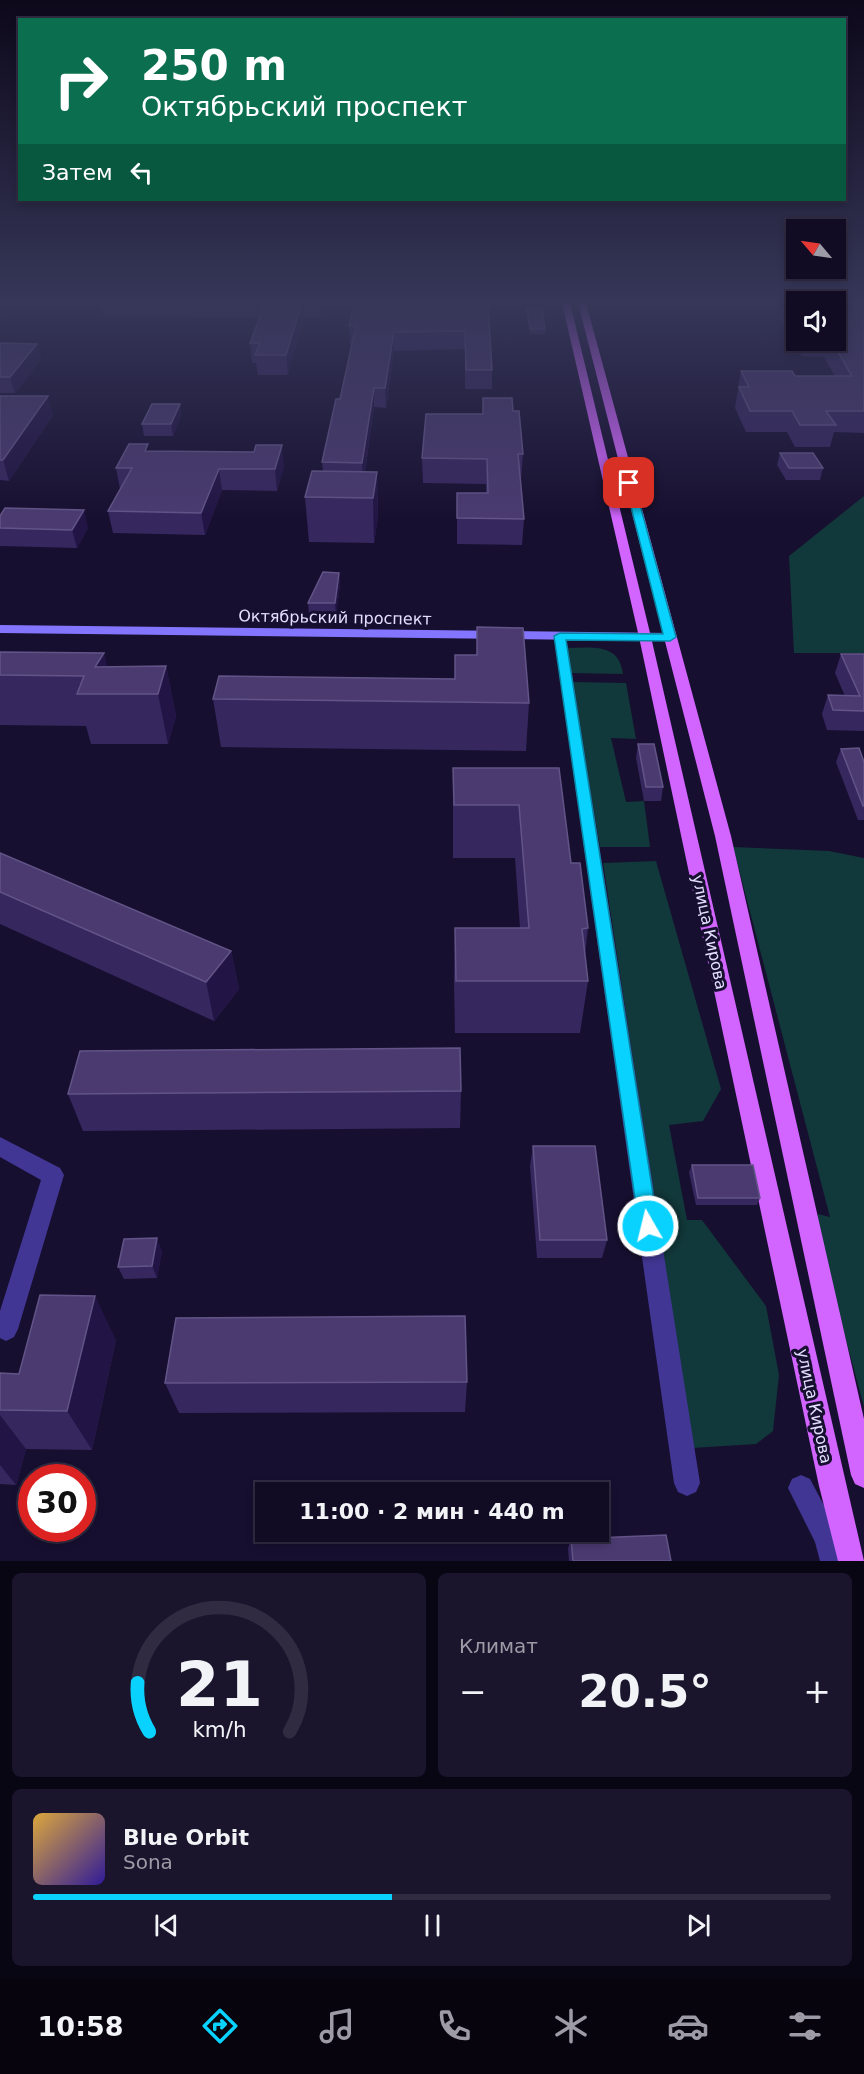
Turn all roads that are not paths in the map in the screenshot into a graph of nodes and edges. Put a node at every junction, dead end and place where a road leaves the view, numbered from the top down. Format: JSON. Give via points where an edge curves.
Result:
{"nodes":[{"id":1,"x":586,"y":376,"type":"edge"},
{"id":2,"x":599,"y":376,"type":"edge"},
{"id":3,"x":0,"y":629,"type":"edge"},
{"id":4,"x":560,"y":636,"type":"junction"},
{"id":5,"x":658,"y":637,"type":"junction"},
{"id":6,"x":0,"y":1146,"type":"edge"},
{"id":7,"x":6,"y":1329,"type":"dead end"},
{"id":8,"x":864,"y":1475,"type":"edge"},
{"id":9,"x":687,"y":1483,"type":"dead end"},
{"id":10,"x":801,"y":1488,"type":"dead end"},
{"id":11,"x":833,"y":1561,"type":"edge"},
{"id":12,"x":851,"y":1561,"type":"edge"}],
"edges":[{"from":1,"to":5,"type":"main road","name":"улица Кирова"},
{"from":2,"to":5,"type":"main road","name":"улица Кирова"},
{"from":3,"to":4,"type":"main road","name":"Октябрьский проспект"},
{"from":4,"to":5,"type":"main road","name":"Октябрьский проспект"},
{"from":4,"to":9,"type":"street"},
{"from":5,"to":8,"type":"main road","name":"улица Кирова","via":[[723,836]]},
{"from":5,"to":12,"type":"main road","name":"улица Кирова"},
{"from":6,"to":7,"type":"street","via":[[53,1175]]},
{"from":10,"to":11,"type":"street","via":[[828,1539]]}]}
